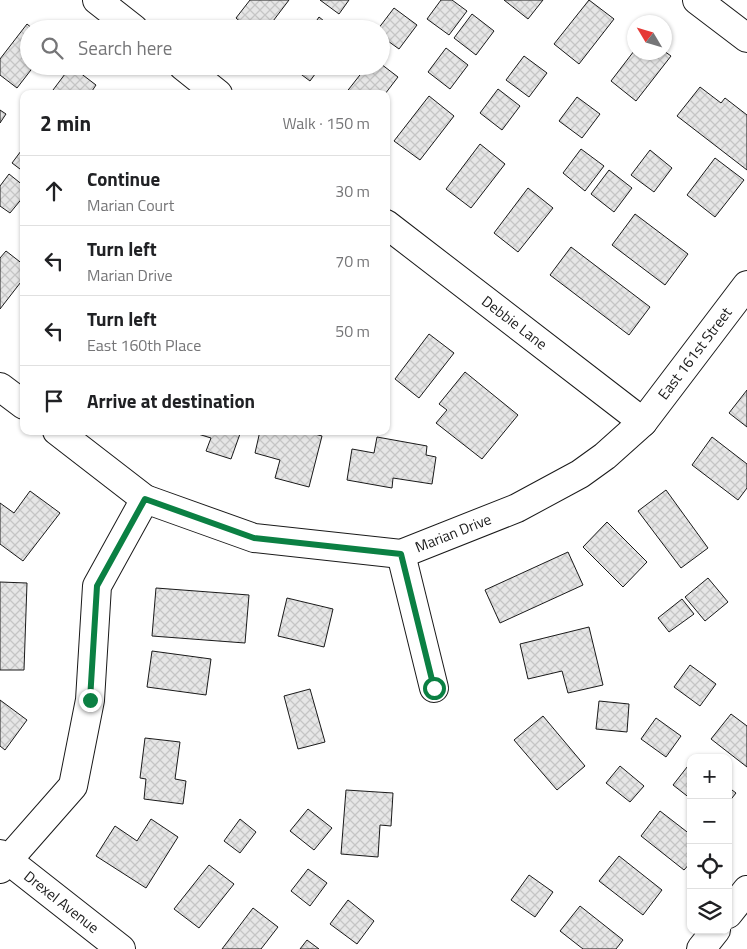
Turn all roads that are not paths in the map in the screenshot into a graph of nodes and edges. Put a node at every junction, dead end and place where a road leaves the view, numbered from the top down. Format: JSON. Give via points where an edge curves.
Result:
{"nodes":[{"id":1,"x":97,"y":0,"type":"edge"},
{"id":2,"x":698,"y":0,"type":"edge"},
{"id":3,"x":123,"y":20,"type":"edge"},
{"id":4,"x":747,"y":38,"type":"edge"},
{"id":5,"x":194,"y":75,"type":"edge"},
{"id":6,"x":213,"y":90,"type":"edge"},
{"id":7,"x":390,"y":227,"type":"edge"},
{"id":8,"x":747,"y":285,"type":"edge"},
{"id":9,"x":0,"y":387,"type":"edge"},
{"id":10,"x":20,"y":402,"type":"edge"},
{"id":11,"x":643,"y":422,"type":"junction"},
{"id":12,"x":62,"y":435,"type":"edge"},
{"id":13,"x":145,"y":499,"type":"junction"},
{"id":14,"x":401,"y":554,"type":"junction"},
{"id":15,"x":434,"y":688,"type":"dead end"},
{"id":16,"x":2,"y":861,"type":"edge"},
{"id":17,"x":747,"y":890,"type":"edge"},
{"id":18,"x":732,"y":909,"type":"edge"},
{"id":19,"x":713,"y":934,"type":"edge"},
{"id":20,"x":121,"y":949,"type":"edge"},
{"id":21,"x":701,"y":949,"type":"edge"}],
"edges":[{"from":1,"to":3,"type":"street"},
{"from":2,"to":4,"type":"street"},
{"from":5,"to":6,"type":"street"},
{"from":7,"to":11,"type":"street","name":"Debbie Lane"},
{"from":8,"to":11,"type":"street","name":"East 161st Street"},
{"from":9,"to":10,"type":"street"},
{"from":11,"to":14,"type":"street","name":"Marian Drive","via":[[605,456],[556,488],[517,508]]},
{"from":12,"to":13,"type":"street","name":"Marian Drive"},
{"from":13,"to":14,"type":"street","name":"Marian Drive","via":[[254,538]]},
{"from":13,"to":16,"type":"street","via":[[97,586],[90,700],[73,786]]},
{"from":14,"to":15,"type":"street"},
{"from":16,"to":20,"type":"street","name":"Drexel Avenue"},
{"from":17,"to":18,"type":"street"},
{"from":19,"to":21,"type":"street"}]}
